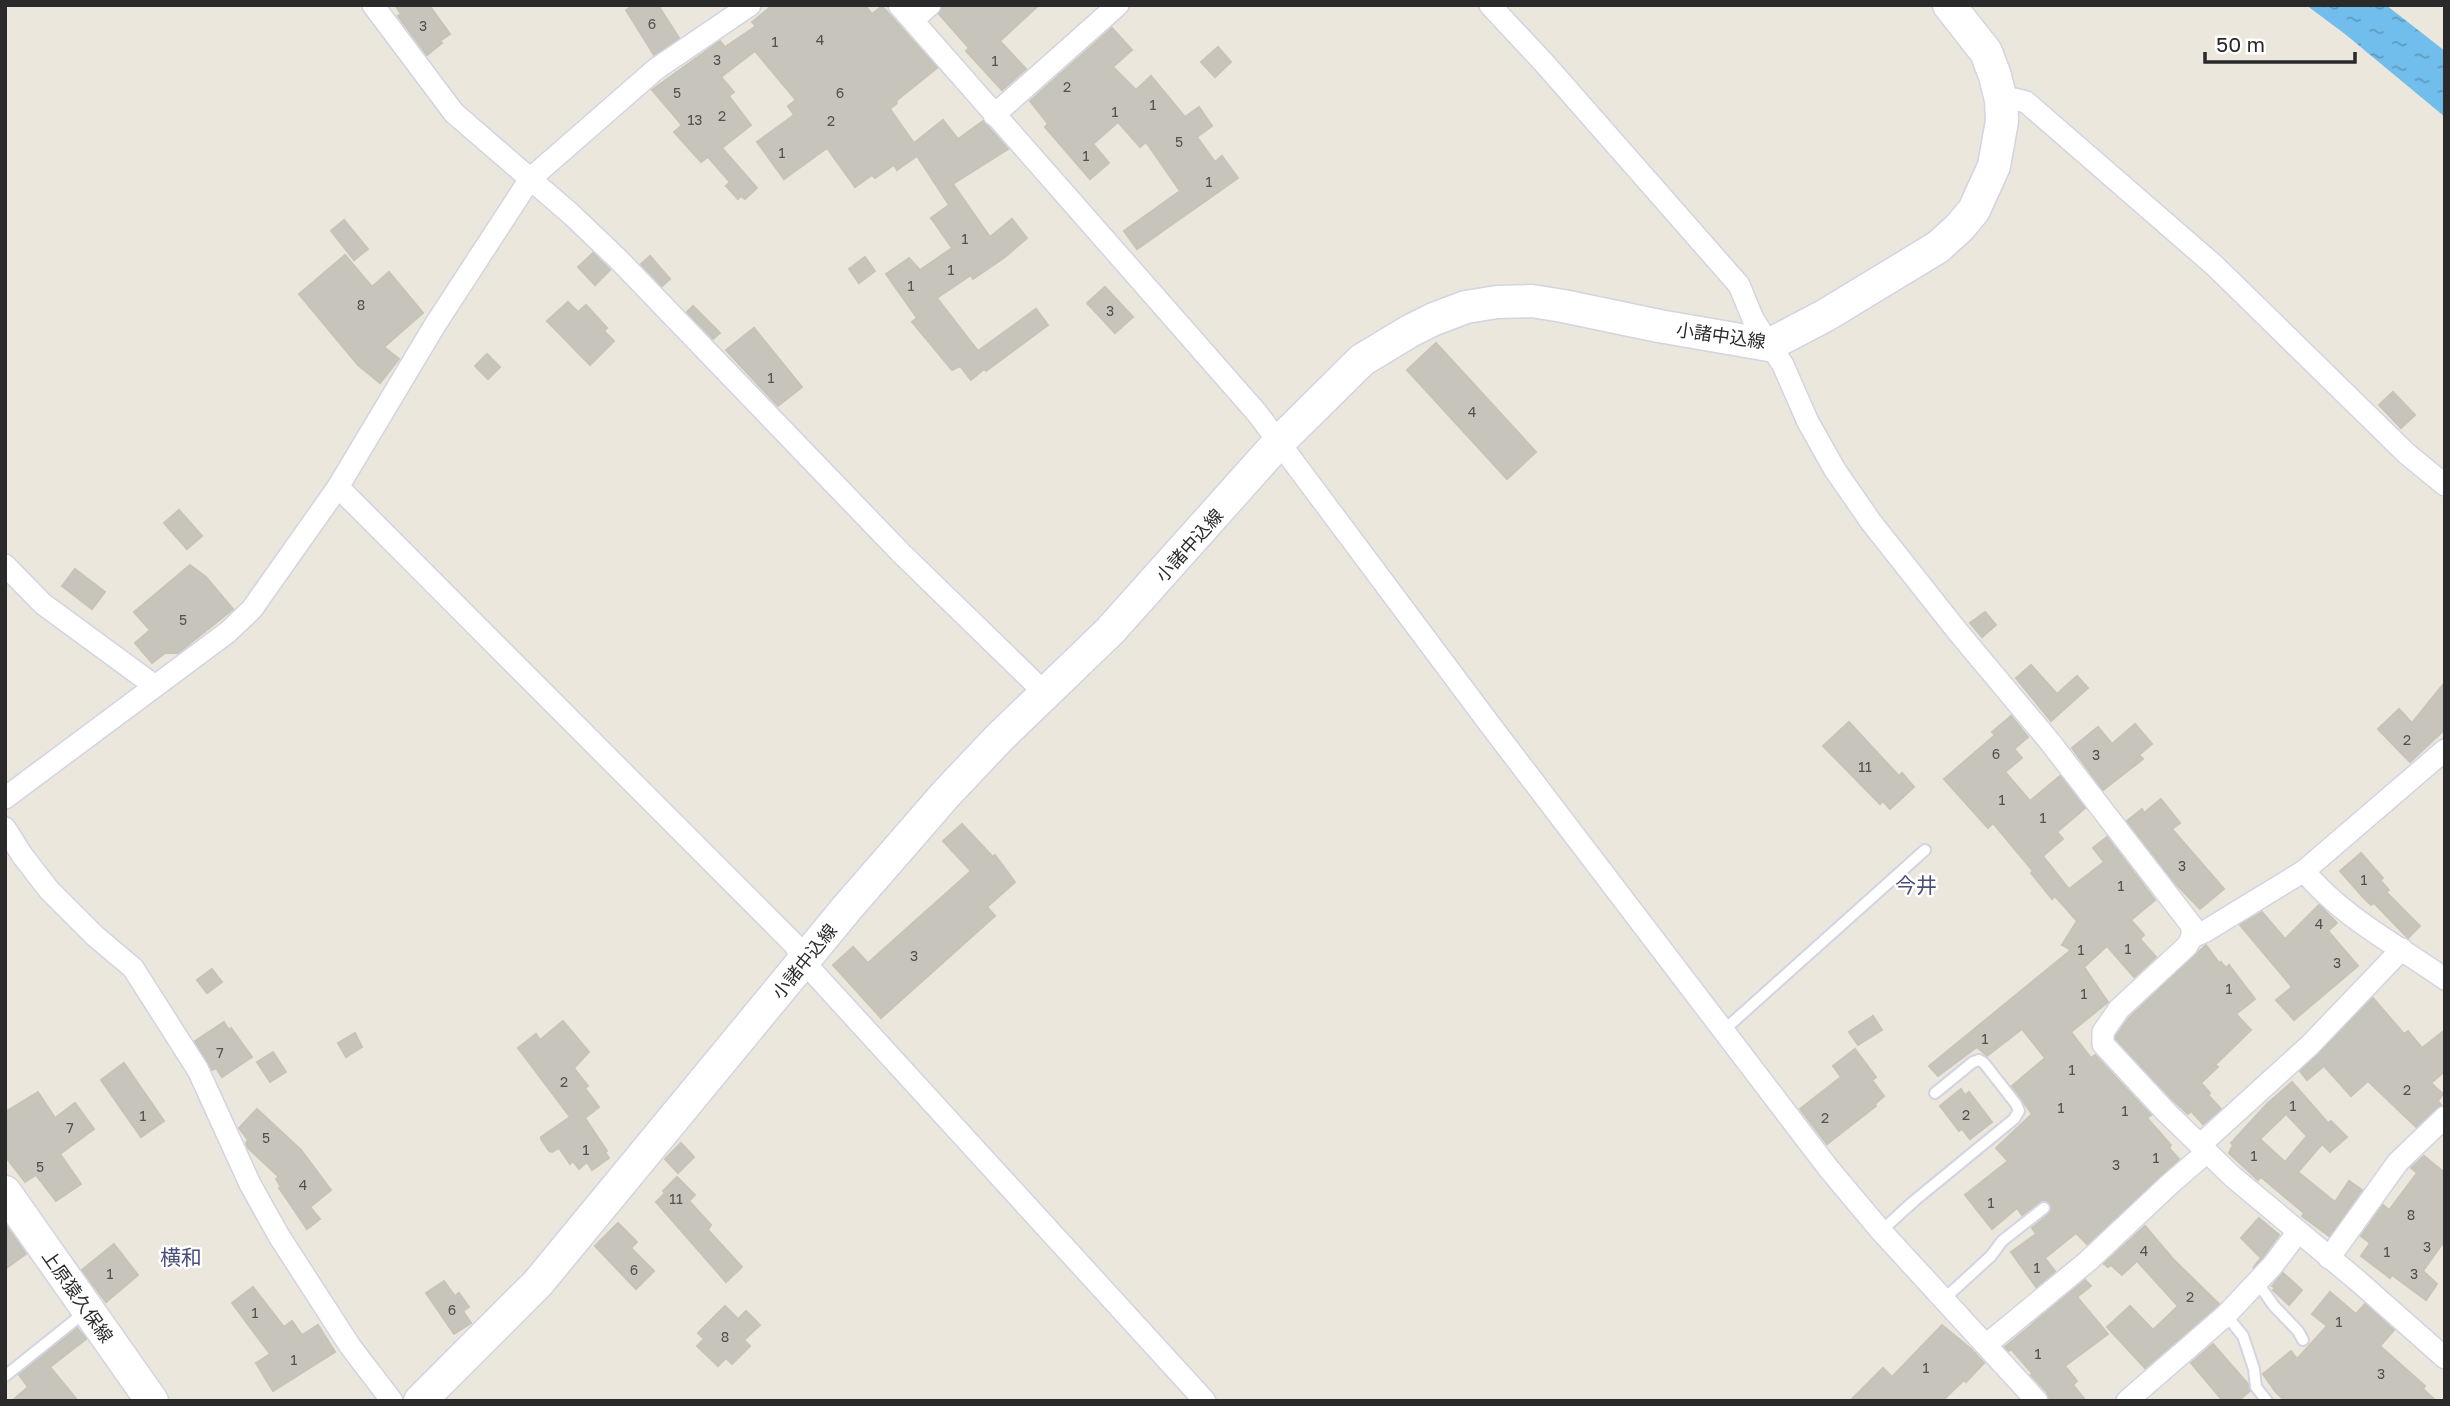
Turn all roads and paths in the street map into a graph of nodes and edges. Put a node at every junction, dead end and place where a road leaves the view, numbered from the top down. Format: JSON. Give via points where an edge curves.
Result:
{"nodes":[{"id":1,"x":373,"y":5,"type":"edge"},
{"id":2,"x":750,"y":5,"type":"edge"},
{"id":3,"x":930,"y":5,"type":"edge"},
{"id":4,"x":1118,"y":5,"type":"edge"},
{"id":5,"x":1490,"y":5,"type":"edge"},
{"id":6,"x":1949,"y":5,"type":"edge"},
{"id":7,"x":906,"y":13,"type":"edge"},
{"id":8,"x":2001,"y":100,"type":"junction"},
{"id":9,"x":994,"y":115,"type":"junction"},
{"id":10,"x":530,"y":179,"type":"junction"},
{"id":11,"x":1769,"y":345,"type":"junction"},
{"id":12,"x":1279,"y":442,"type":"junction"},
{"id":13,"x":2445,"y":485,"type":"edge"},
{"id":14,"x":338,"y":487,"type":"junction"},
{"id":15,"x":5,"y":565,"type":"edge"},
{"id":16,"x":155,"y":686,"type":"junction"},
{"id":17,"x":1045,"y":693,"type":"junction"},
{"id":18,"x":2445,"y":750,"type":"edge"},
{"id":19,"x":5,"y":798,"type":"edge"},
{"id":20,"x":5,"y":828,"type":"edge"},
{"id":21,"x":1925,"y":849,"type":"dead end"},
{"id":22,"x":2304,"y":871,"type":"junction"},
{"id":23,"x":2192,"y":937,"type":"junction"},
{"id":24,"x":2402,"y":949,"type":"junction"},
{"id":25,"x":804,"y":962,"type":"junction"},
{"id":26,"x":2445,"y":979,"type":"edge"},
{"id":27,"x":1724,"y":1030,"type":"junction"},
{"id":28,"x":1935,"y":1093,"type":"dead end"},
{"id":29,"x":2445,"y":1117,"type":"edge"},
{"id":30,"x":2203,"y":1148,"type":"junction"},
{"id":31,"x":5,"y":1192,"type":"edge"},
{"id":32,"x":2044,"y":1208,"type":"dead end"},
{"id":33,"x":1881,"y":1231,"type":"junction"},
{"id":34,"x":2298,"y":1232,"type":"junction"},
{"id":35,"x":2329,"y":1258,"type":"junction"},
{"id":36,"x":2257,"y":1282,"type":"junction"},
{"id":37,"x":1944,"y":1299,"type":"junction"},
{"id":38,"x":88,"y":1310,"type":"junction"},
{"id":39,"x":2226,"y":1315,"type":"junction"},
{"id":40,"x":2303,"y":1340,"type":"dead end"},
{"id":41,"x":1986,"y":1346,"type":"junction"},
{"id":42,"x":2445,"y":1358,"type":"edge"},
{"id":43,"x":5,"y":1376,"type":"edge"},
{"id":44,"x":152,"y":1401,"type":"edge"},
{"id":45,"x":392,"y":1401,"type":"edge"},
{"id":46,"x":420,"y":1401,"type":"edge"},
{"id":47,"x":1205,"y":1401,"type":"edge"},
{"id":48,"x":2037,"y":1401,"type":"edge"},
{"id":49,"x":2127,"y":1401,"type":"edge"},
{"id":50,"x":2267,"y":1401,"type":"edge"}],
"edges":[{"from":1,"to":10,"type":"street","via":[[454,113]]},
{"from":2,"to":10,"type":"street","via":[[656,69]]},
{"from":3,"to":7,"type":"street"},
{"from":4,"to":9,"type":"street"},
{"from":5,"to":11,"type":"street","via":[[1739,285]]},
{"from":6,"to":8,"type":"main road","name":"小諸中込線","via":[[1986,52]]},
{"from":7,"to":9,"type":"street"},
{"from":8,"to":11,"type":"main road","name":"小諸中込線","via":[[1994,166],[1974,210],[1960,227],[1938,247]]},
{"from":8,"to":13,"type":"street","via":[[2026,102],[2084,151],[2215,266],[2407,454]]},
{"from":9,"to":12,"type":"street"},
{"from":10,"to":14,"type":"street"},
{"from":10,"to":17,"type":"street","via":[[632,273],[892,544]]},
{"from":11,"to":12,"type":"main road","name":"小諸中込線","via":[[1532,301],[1466,307],[1409,331],[1362,360]]},
{"from":11,"to":23,"type":"street","via":[[1835,470],[1871,522],[2182,911],[2192,926]]},
{"from":12,"to":17,"type":"main road","name":"小諸中込線","via":[[1110,631]]},
{"from":12,"to":27,"type":"street"},
{"from":14,"to":16,"type":"street","via":[[252,609]]},
{"from":14,"to":25,"type":"street","via":[[794,944]]},
{"from":15,"to":16,"type":"street","via":[[43,604]]},
{"from":16,"to":19,"type":"street"},
{"from":17,"to":25,"type":"main road","name":"小諸中込線","via":[[946,794]]},
{"from":18,"to":22,"type":"street"},
{"from":20,"to":45,"type":"street","via":[[49,890],[133,968],[198,1070],[279,1236],[350,1346]]},
{"from":21,"to":27,"type":"lane"},
{"from":22,"to":23,"type":"street"},
{"from":22,"to":24,"type":"street","via":[[2339,907]]},
{"from":23,"to":30,"type":"street","via":[[2175,959],[2119,1009],[2103,1032],[2103,1044]]},
{"from":24,"to":26,"type":"street"},
{"from":24,"to":30,"type":"street","via":[[2311,1045]]},
{"from":25,"to":46,"type":"main road","name":"小諸中込線","via":[[538,1283]]},
{"from":25,"to":47,"type":"street"},
{"from":27,"to":33,"type":"street"},
{"from":28,"to":33,"type":"lane","via":[[1979,1060],[2019,1111]]},
{"from":29,"to":35,"type":"street","via":[[2398,1162]]},
{"from":30,"to":34,"type":"street"},
{"from":30,"to":41,"type":"street","via":[[2088,1261]]},
{"from":31,"to":38,"type":"main road","name":"上原猿久保線"},
{"from":32,"to":37,"type":"lane","via":[[2002,1241]]},
{"from":33,"to":37,"type":"street"},
{"from":34,"to":35,"type":"street"},
{"from":34,"to":36,"type":"street"},
{"from":35,"to":42,"type":"street"},
{"from":36,"to":39,"type":"street"},
{"from":36,"to":40,"type":"lane"},
{"from":37,"to":41,"type":"street"},
{"from":38,"to":43,"type":"lane"},
{"from":38,"to":44,"type":"main road","name":"上原猿久保線"},
{"from":39,"to":49,"type":"street"},
{"from":39,"to":50,"type":"lane","via":[[2243,1336],[2256,1387]]},
{"from":41,"to":48,"type":"street"}]}
